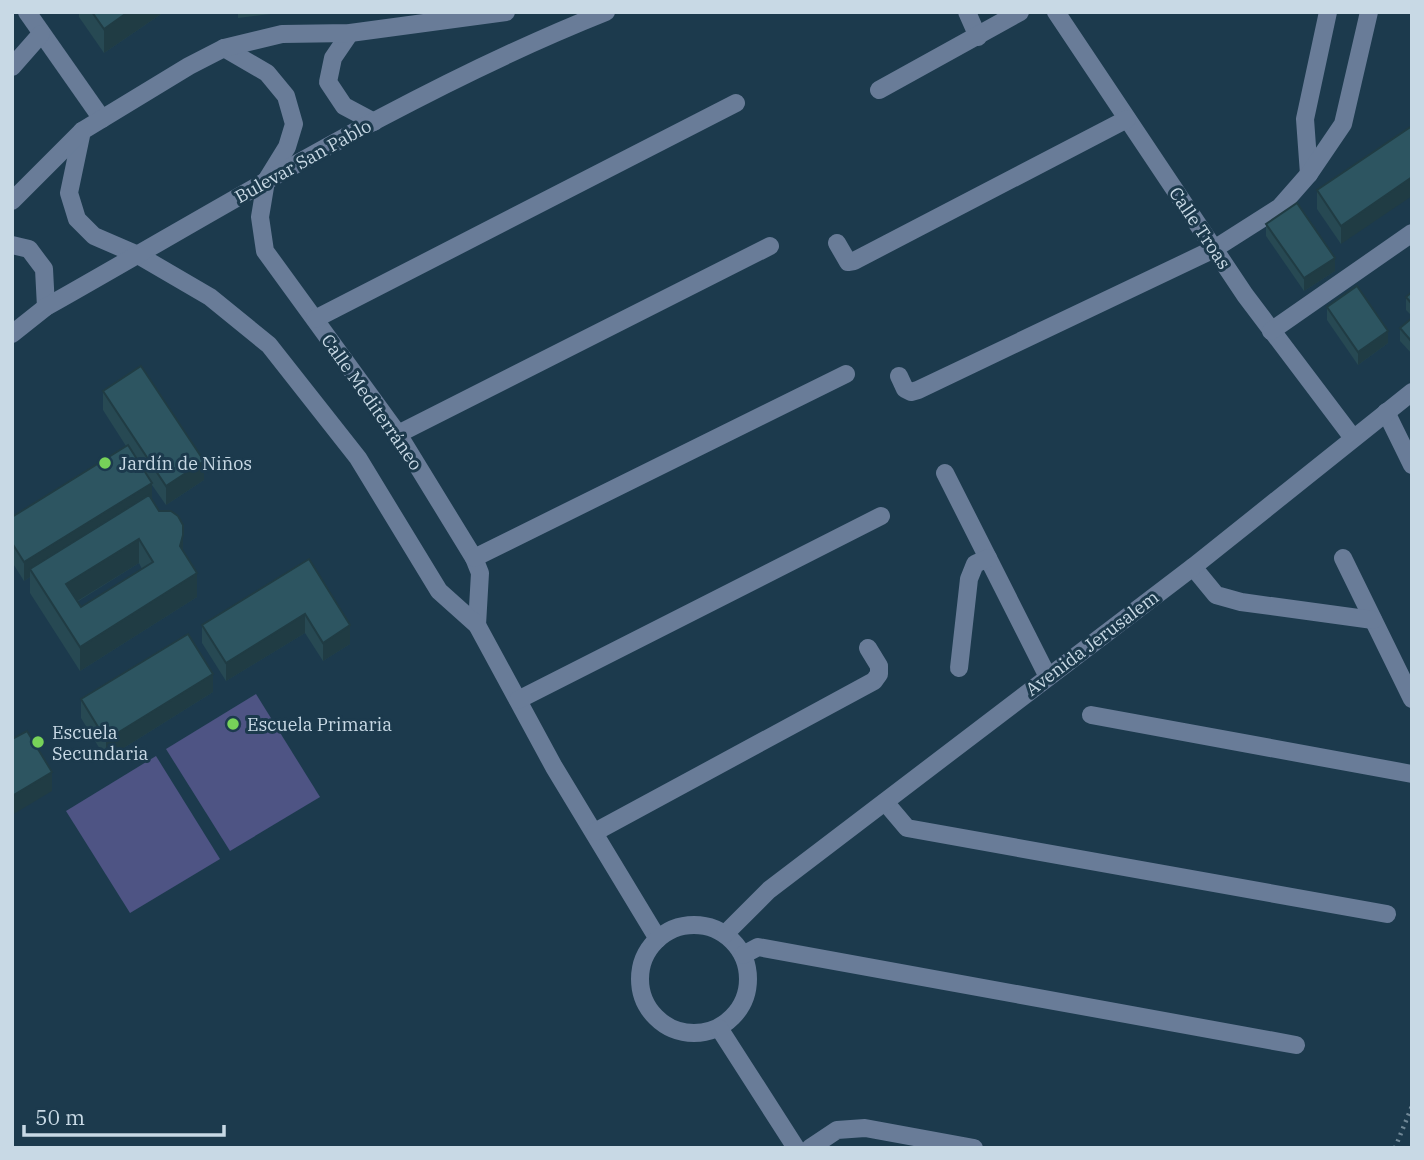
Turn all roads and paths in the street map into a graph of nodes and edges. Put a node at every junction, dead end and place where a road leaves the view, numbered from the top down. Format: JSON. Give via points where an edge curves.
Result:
{"nodes":[{"id":1,"x":27,"y":12,"type":"edge"},
{"id":2,"x":506,"y":12,"type":"edge"},
{"id":3,"x":607,"y":12,"type":"edge"},
{"id":4,"x":967,"y":12,"type":"edge"},
{"id":5,"x":1020,"y":12,"type":"edge"},
{"id":6,"x":1056,"y":12,"type":"edge"},
{"id":7,"x":1328,"y":12,"type":"edge"},
{"id":8,"x":1369,"y":12,"type":"edge"},
{"id":9,"x":350,"y":33,"type":"junction"},
{"id":10,"x":41,"y":34,"type":"junction"},
{"id":11,"x":978,"y":37,"type":"junction"},
{"id":12,"x":224,"y":48,"type":"junction"},
{"id":13,"x":12,"y":67,"type":"edge"},
{"id":14,"x":879,"y":90,"type":"dead end"},
{"id":15,"x":736,"y":103,"type":"dead end"},
{"id":16,"x":102,"y":119,"type":"junction"},
{"id":17,"x":1127,"y":119,"type":"junction"},
{"id":18,"x":374,"y":122,"type":"junction"},
{"id":19,"x":82,"y":131,"type":"junction"},
{"id":20,"x":1309,"y":174,"type":"junction"},
{"id":21,"x":266,"y":181,"type":"junction"},
{"id":22,"x":12,"y":201,"type":"edge"},
{"id":23,"x":1412,"y":233,"type":"edge"},
{"id":24,"x":836,"y":243,"type":"dead end"},
{"id":25,"x":12,"y":245,"type":"edge"},
{"id":26,"x":770,"y":246,"type":"dead end"},
{"id":27,"x":1214,"y":249,"type":"junction"},
{"id":28,"x":138,"y":255,"type":"junction"},
{"id":29,"x":46,"y":307,"type":"junction"},
{"id":30,"x":315,"y":319,"type":"junction"},
{"id":31,"x":1271,"y":331,"type":"junction"},
{"id":32,"x":12,"y":334,"type":"edge"},
{"id":33,"x":846,"y":374,"type":"dead end"},
{"id":34,"x":899,"y":376,"type":"dead end"},
{"id":35,"x":1411,"y":392,"type":"edge"},
{"id":36,"x":1386,"y":412,"type":"junction"},
{"id":37,"x":398,"y":434,"type":"junction"},
{"id":38,"x":1353,"y":438,"type":"junction"},
{"id":39,"x":1412,"y":465,"type":"edge"},
{"id":40,"x":946,"y":473,"type":"dead end"},
{"id":41,"x":881,"y":516,"type":"dead end"},
{"id":42,"x":474,"y":558,"type":"junction"},
{"id":43,"x":988,"y":558,"type":"junction"},
{"id":44,"x":1343,"y":558,"type":"dead end"},
{"id":45,"x":1192,"y":567,"type":"junction"},
{"id":46,"x":1373,"y":620,"type":"junction"},
{"id":47,"x":477,"y":625,"type":"junction"},
{"id":48,"x":868,"y":648,"type":"dead end"},
{"id":49,"x":959,"y":668,"type":"dead end"},
{"id":50,"x":1048,"y":677,"type":"junction"},
{"id":51,"x":1412,"y":699,"type":"edge"},
{"id":52,"x":518,"y":701,"type":"junction"},
{"id":53,"x":1091,"y":715,"type":"dead end"},
{"id":54,"x":1412,"y":774,"type":"edge"},
{"id":55,"x":885,"y":802,"type":"junction"},
{"id":56,"x":595,"y":832,"type":"junction"},
{"id":57,"x":1387,"y":914,"type":"dead end"},
{"id":58,"x":725,"y":934,"type":"junction"},
{"id":59,"x":658,"y":939,"type":"junction"},
{"id":60,"x":743,"y":955,"type":"junction"},
{"id":61,"x":719,"y":1028,"type":"junction"},
{"id":62,"x":1296,"y":1045,"type":"dead end"},
{"id":63,"x":1412,"y":1107,"type":"edge"},
{"id":64,"x":796,"y":1148,"type":"edge"},
{"id":65,"x":810,"y":1148,"type":"edge"},
{"id":66,"x":974,"y":1148,"type":"edge"},
{"id":67,"x":1395,"y":1148,"type":"edge"}],
"edges":[{"from":1,"to":10,"type":"street"},
{"from":2,"to":9,"type":"street"},
{"from":3,"to":18,"type":"street","name":"Bulevar San Pablo"},
{"from":4,"to":11,"type":"street"},
{"from":5,"to":11,"type":"street"},
{"from":6,"to":17,"type":"street","name":"Calle Troas"},
{"from":7,"to":20,"type":"street","via":[[1305,119]]},
{"from":8,"to":20,"type":"street","via":[[1343,124]]},
{"from":9,"to":12,"type":"street","via":[[282,34]]},
{"from":9,"to":18,"type":"street","via":[[333,58],[328,82],[344,106]]},
{"from":10,"to":13,"type":"street"},
{"from":10,"to":16,"type":"street"},
{"from":11,"to":14,"type":"street"},
{"from":12,"to":16,"type":"street"},
{"from":12,"to":21,"type":"street","via":[[267,73],[286,96],[294,124],[287,147]]},
{"from":15,"to":30,"type":"street"},
{"from":16,"to":19,"type":"street"},
{"from":17,"to":24,"type":"street","via":[[854,261],[844,258]]},
{"from":17,"to":27,"type":"street","name":"Calle Troas"},
{"from":18,"to":21,"type":"street","name":"Bulevar San Pablo"},
{"from":19,"to":22,"type":"street"},
{"from":19,"to":28,"type":"street","via":[[69,193],[76,219],[94,236]]},
{"from":20,"to":27,"type":"street","via":[[1280,206]]},
{"from":21,"to":28,"type":"street","name":"Bulevar San Pablo"},
{"from":21,"to":30,"type":"street","name":"Calle Mediterráneo","via":[[260,217],[265,251]]},
{"from":23,"to":31,"type":"street"},
{"from":25,"to":29,"type":"street","via":[[29,249],[44,269]]},
{"from":26,"to":37,"type":"street"},
{"from":27,"to":31,"type":"street","name":"Calle Troas"},
{"from":27,"to":34,"type":"street","via":[[918,390],[905,389]]},
{"from":28,"to":29,"type":"street","name":"Bulevar San Pablo"},
{"from":28,"to":47,"type":"street","via":[[210,297],[269,345],[358,458],[439,591]]},
{"from":29,"to":32,"type":"street","name":"Bulevar San Pablo"},
{"from":30,"to":37,"type":"street","name":"Calle Mediterráneo"},
{"from":31,"to":38,"type":"street","name":"Calle Troas"},
{"from":33,"to":42,"type":"street"},
{"from":35,"to":36,"type":"street","name":"Avenida Jerusalem"},
{"from":36,"to":38,"type":"street","name":"Avenida Jerusalem"},
{"from":36,"to":39,"type":"street"},
{"from":37,"to":42,"type":"street","name":"Calle Mediterráneo"},
{"from":38,"to":45,"type":"street","name":"Avenida Jerusalem"},
{"from":40,"to":43,"type":"street"},
{"from":41,"to":52,"type":"street"},
{"from":42,"to":47,"type":"street","name":"Calle Mediterráneo","via":[[480,573]]},
{"from":43,"to":49,"type":"street","via":[[975,564],[970,579]]},
{"from":43,"to":50,"type":"street"},
{"from":44,"to":46,"type":"street"},
{"from":45,"to":46,"type":"street","via":[[1216,595]]},
{"from":45,"to":50,"type":"street","name":"Avenida Jerusalem"},
{"from":46,"to":51,"type":"street"},
{"from":47,"to":52,"type":"street"},
{"from":48,"to":56,"type":"street","via":[[879,666],[874,681]]},
{"from":50,"to":55,"type":"street","name":"Avenida Jerusalem"},
{"from":52,"to":56,"type":"street"},
{"from":53,"to":54,"type":"street"},
{"from":55,"to":57,"type":"street","via":[[907,828]]},
{"from":55,"to":58,"type":"street","name":"Avenida Jerusalem","via":[[769,890]]},
{"from":56,"to":59,"type":"street"},
{"from":58,"to":59,"type":"street","via":[[712,927],[683,926]]},
{"from":58,"to":60,"type":"street"},
{"from":59,"to":61,"type":"street","via":[[642,962],[640,976],[640,990],[654,1015],[664,1025],[691,1034]]},
{"from":60,"to":61,"type":"street","via":[[747,997],[731,1020]]},
{"from":60,"to":62,"type":"street","via":[[758,947]]},
{"from":61,"to":64,"type":"street"},
{"from":63,"to":67,"type":"path"},
{"from":65,"to":66,"type":"street","via":[[836,1130],[865,1128]]}]}
